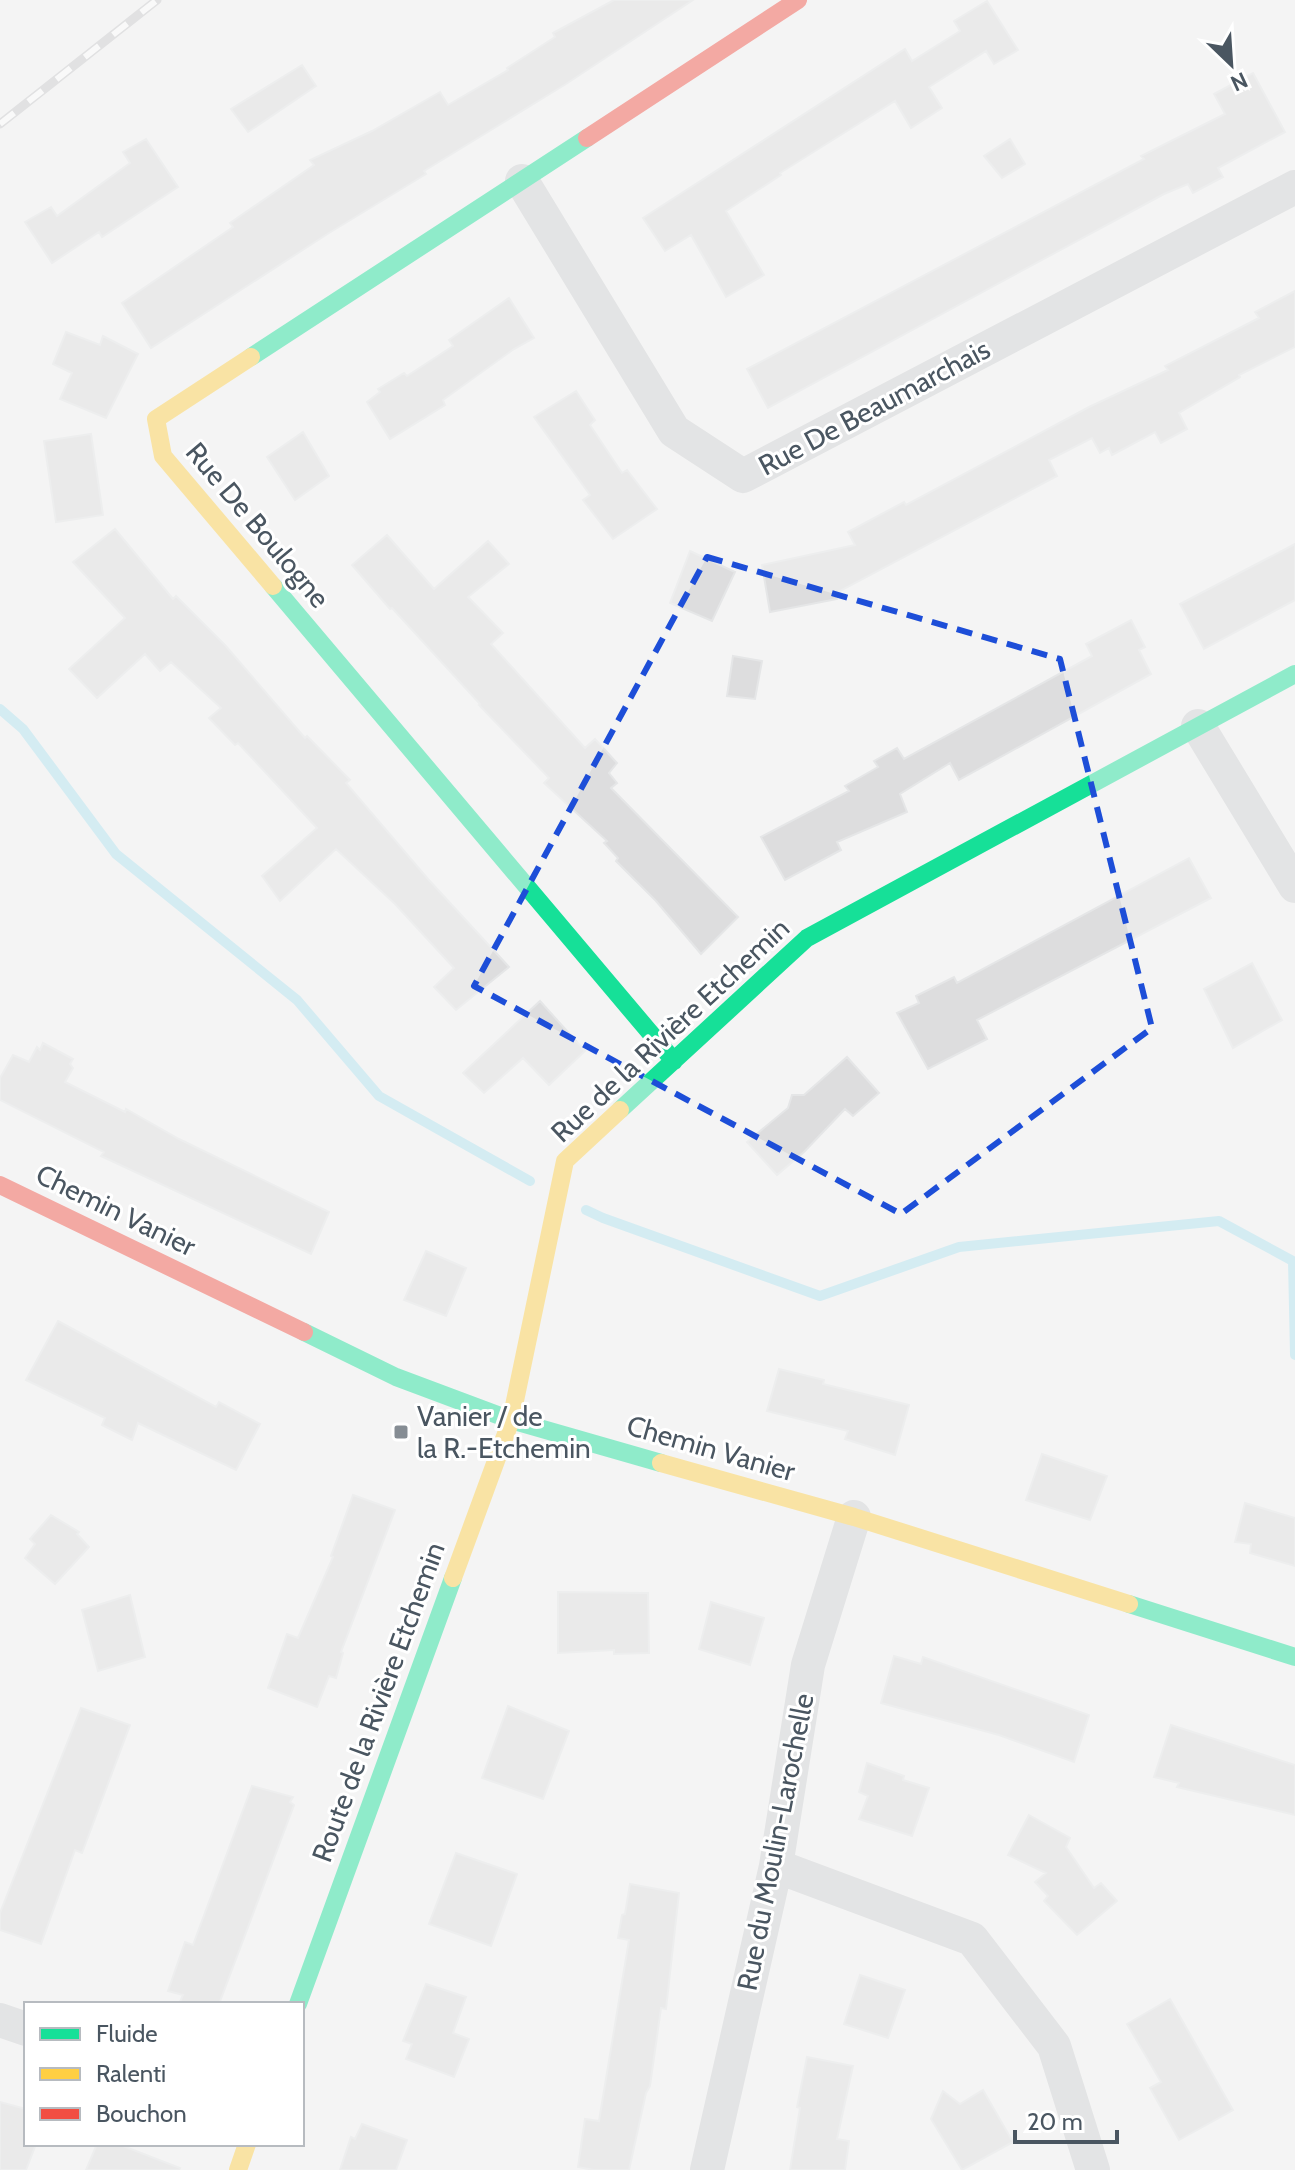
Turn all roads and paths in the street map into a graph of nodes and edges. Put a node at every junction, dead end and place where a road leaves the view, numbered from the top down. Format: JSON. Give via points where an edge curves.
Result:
{"nodes":[{"id":1,"x":798,"y":0,"type":"edge"},
{"id":2,"x":522,"y":181,"type":"junction"},
{"id":3,"x":1295,"y":187,"type":"edge"},
{"id":4,"x":1295,"y":674,"type":"edge"},
{"id":5,"x":1198,"y":726,"type":"junction"},
{"id":6,"x":1295,"y":886,"type":"edge"},
{"id":7,"x":674,"y":1061,"type":"junction"},
{"id":8,"x":0,"y":1185,"type":"edge"},
{"id":9,"x":511,"y":1420,"type":"junction"},
{"id":10,"x":854,"y":1517,"type":"junction"},
{"id":11,"x":1295,"y":1657,"type":"edge"},
{"id":12,"x":776,"y":1866,"type":"junction"},
{"id":13,"x":299,"y":2002,"type":"edge"},
{"id":14,"x":0,"y":2020,"type":"edge"},
{"id":15,"x":24,"y":2028,"type":"edge"},
{"id":16,"x":246,"y":2146,"type":"edge"},
{"id":17,"x":238,"y":2170,"type":"edge"},
{"id":18,"x":707,"y":2170,"type":"edge"},
{"id":19,"x":1093,"y":2170,"type":"edge"}],
"edges":[{"from":1,"to":2,"type":"street","name":"Rue De Boulogne"},
{"from":2,"to":3,"type":"street","name":"Rue De Beaumarchais","via":[[674,431],[743,476]]},
{"from":2,"to":7,"type":"street","name":"Rue De Boulogne","via":[[156,419],[163,456]]},
{"from":4,"to":5,"type":"street","name":"Rue de la Rivière Etchemin"},
{"from":5,"to":6,"type":"street"},
{"from":5,"to":7,"type":"street","name":"Rue de la Rivière Etchemin","via":[[807,938]]},
{"from":7,"to":9,"type":"street","name":"Rue de la Rivière Etchemin","via":[[565,1161]]},
{"from":8,"to":9,"type":"street","name":"Chemin Vanier","via":[[396,1377]]},
{"from":9,"to":10,"type":"street","name":"Chemin Vanier"},
{"from":9,"to":13,"type":"street","name":"Route de la Rivière Etchemin"},
{"from":10,"to":11,"type":"street","name":"Chemin Vanier"},
{"from":10,"to":12,"type":"street","name":"Rue du Moulin-Larochelle","via":[[808,1665]]},
{"from":12,"to":18,"type":"street","name":"Rue du Moulin-Larochelle"},
{"from":12,"to":19,"type":"street","via":[[972,1939],[1054,2046]]},
{"from":14,"to":15,"type":"street"},
{"from":16,"to":17,"type":"street"}]}
